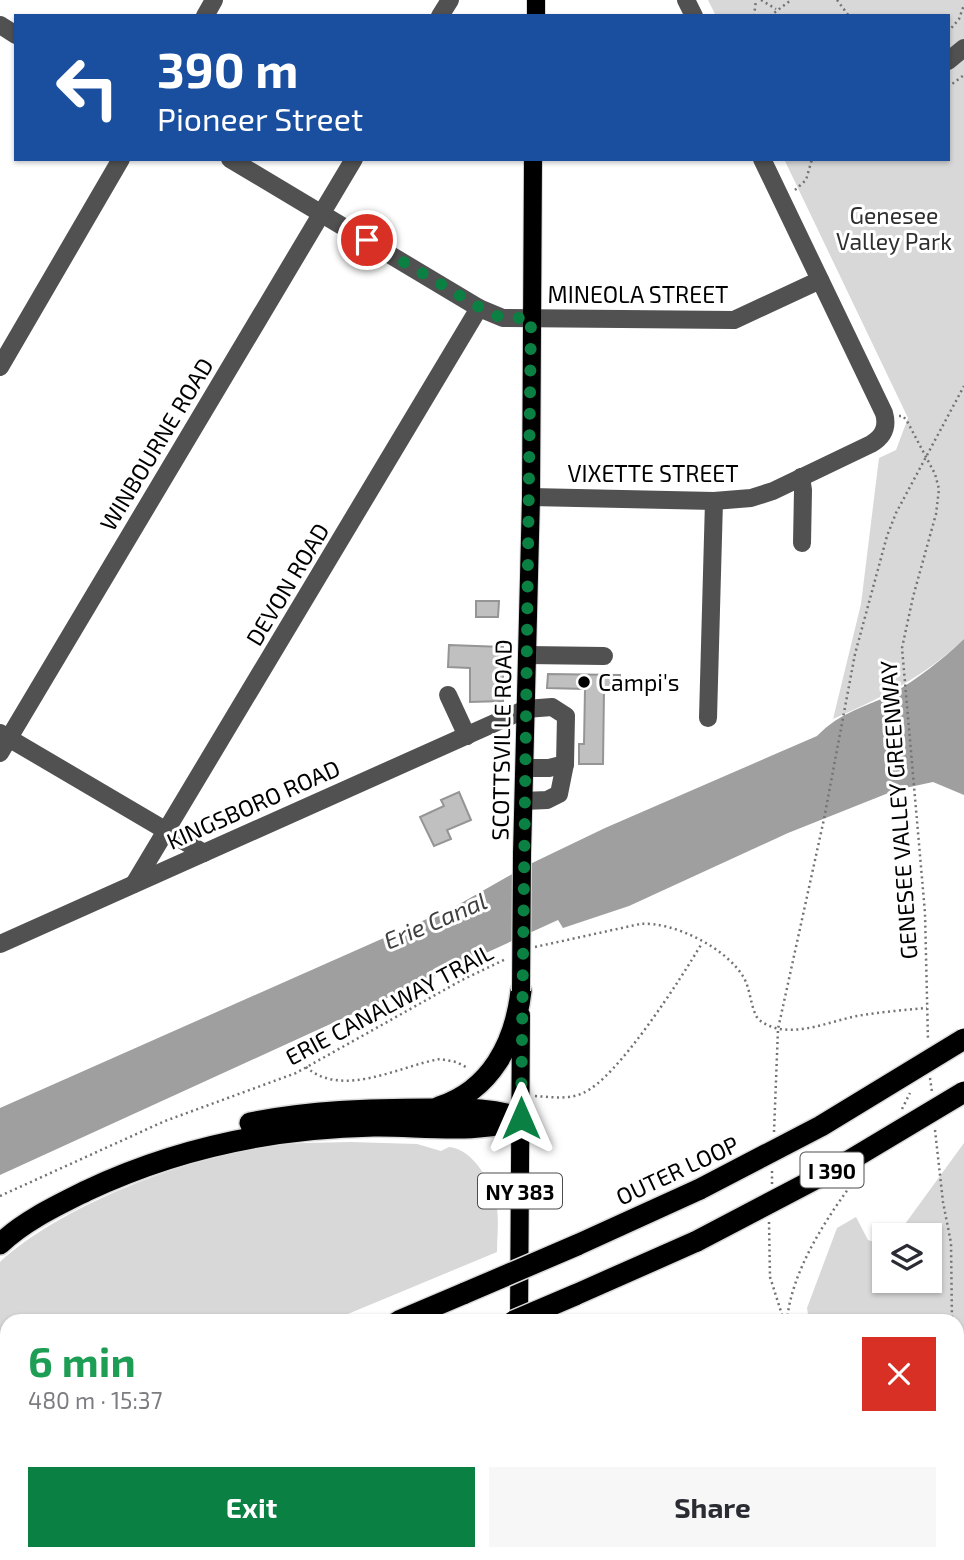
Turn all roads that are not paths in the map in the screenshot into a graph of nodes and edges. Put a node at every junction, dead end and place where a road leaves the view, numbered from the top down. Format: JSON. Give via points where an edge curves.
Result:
{"nodes":[{"id":1,"x":964,"y":48,"type":"edge"},
{"id":2,"x":950,"y":59,"type":"edge"},
{"id":3,"x":120,"y":161,"type":"edge"},
{"id":4,"x":234,"y":161,"type":"edge"},
{"id":5,"x":353,"y":161,"type":"edge"},
{"id":6,"x":533,"y":161,"type":"edge"},
{"id":7,"x":763,"y":161,"type":"edge"},
{"id":8,"x":323,"y":212,"type":"junction"},
{"id":9,"x":820,"y":279,"type":"junction"},
{"id":10,"x":480,"y":308,"type":"junction"},
{"id":11,"x":531,"y":318,"type":"junction"},
{"id":12,"x":0,"y":367,"type":"edge"},
{"id":13,"x":801,"y":477,"type":"junction"},
{"id":14,"x":531,"y":497,"type":"junction"},
{"id":15,"x":714,"y":501,"type":"junction"},
{"id":16,"x":802,"y":542,"type":"dead end"},
{"id":17,"x":527,"y":655,"type":"junction"},
{"id":18,"x":604,"y":656,"type":"dead end"},
{"id":19,"x":448,"y":695,"type":"dead end"},
{"id":20,"x":526,"y":709,"type":"junction"},
{"id":21,"x":708,"y":718,"type":"dead end"},
{"id":22,"x":467,"y":736,"type":"junction"},
{"id":23,"x":3,"y":742,"type":"edge"},
{"id":24,"x":565,"y":764,"type":"junction"},
{"id":25,"x":525,"y":768,"type":"junction"},
{"id":26,"x":524,"y":801,"type":"junction"},
{"id":27,"x":168,"y":831,"type":"junction"},
{"id":28,"x":204,"y":853,"type":"junction"},
{"id":29,"x":134,"y":884,"type":"junction"},
{"id":30,"x":0,"y":944,"type":"edge"},
{"id":31,"x":521,"y":991,"type":"junction"},
{"id":32,"x":964,"y":1039,"type":"edge"},
{"id":33,"x":964,"y":1092,"type":"edge"},
{"id":34,"x":426,"y":1109,"type":"junction"},
{"id":35,"x":521,"y":1118,"type":"junction"},
{"id":36,"x":0,"y":1224,"type":"edge"},
{"id":37,"x":0,"y":1244,"type":"edge"},
{"id":38,"x":416,"y":1314,"type":"edge"},
{"id":39,"x":516,"y":1314,"type":"edge"},
{"id":40,"x":532,"y":1314,"type":"edge"}],
"edges":[{"from":1,"to":2,"type":"street"},
{"from":3,"to":12,"type":"street"},
{"from":4,"to":8,"type":"street","name":"MINEOLA STREET"},
{"from":5,"to":8,"type":"street","name":"WINBOURNE ROAD"},
{"from":6,"to":11,"type":"main road","name":"SCOTTSVILLE ROAD","number":"NY 383"},
{"from":7,"to":9,"type":"street"},
{"from":8,"to":10,"type":"street","name":"MINEOLA STREET"},
{"from":8,"to":23,"type":"street","name":"WINBOURNE ROAD"},
{"from":9,"to":11,"type":"street","name":"MINEOLA STREET","via":[[734,320]]},
{"from":9,"to":13,"type":"street","name":"VIXETTE STREET","via":[[885,424],[871,444]]},
{"from":10,"to":11,"type":"street","name":"MINEOLA STREET","via":[[503,318]]},
{"from":10,"to":27,"type":"street","name":"DEVON ROAD"},
{"from":11,"to":14,"type":"main road","name":"SCOTTSVILLE ROAD","number":"NY 383"},
{"from":13,"to":15,"type":"street","name":"VIXETTE STREET","via":[[759,496]]},
{"from":13,"to":16,"type":"street"},
{"from":14,"to":15,"type":"street","name":"VIXETTE STREET"},
{"from":14,"to":17,"type":"main road","name":"SCOTTSVILLE ROAD","number":"NY 383"},
{"from":15,"to":21,"type":"street"},
{"from":17,"to":18,"type":"street"},
{"from":17,"to":20,"type":"main road","name":"SCOTTSVILLE ROAD","number":"NY 383"},
{"from":19,"to":22,"type":"street"},
{"from":20,"to":22,"type":"street","name":"KINGSBORO ROAD"},
{"from":20,"to":24,"type":"street","via":[[552,707],[566,716]]},
{"from":20,"to":25,"type":"main road","name":"SCOTTSVILLE ROAD","number":"NY 383"},
{"from":22,"to":28,"type":"street","name":"KINGSBORO ROAD"},
{"from":23,"to":27,"type":"street"},
{"from":24,"to":25,"type":"street"},
{"from":24,"to":26,"type":"street","via":[[559,794],[547,800]]},
{"from":25,"to":26,"type":"main road","name":"SCOTTSVILLE ROAD","number":"NY 383"},
{"from":26,"to":31,"type":"main road","name":"SCOTTSVILLE ROAD","number":"NY 383","bridge":true},
{"from":27,"to":28,"type":"street"},
{"from":27,"to":29,"type":"street","name":"DEVON ROAD"},
{"from":28,"to":29,"type":"street","name":"KINGSBORO ROAD"},
{"from":29,"to":30,"type":"street","name":"KINGSBORO ROAD"},
{"from":31,"to":34,"type":"highway","via":[[509,1040],[490,1072],[455,1100]]},
{"from":31,"to":35,"type":"main road","name":"SCOTTSVILLE ROAD","number":"NY 383"},
{"from":32,"to":38,"type":"highway","name":"OUTER LOOP","number":"I 390","bridge":true,"via":[[821,1126],[700,1189]]},
{"from":33,"to":40,"type":"highway","number":"I 390","bridge":true,"via":[[842,1165],[697,1241]]},
{"from":34,"to":35,"type":"highway","via":[[487,1110]]},
{"from":34,"to":36,"type":"highway","via":[[304,1114],[202,1134],[102,1169]]},
{"from":35,"to":37,"type":"highway","via":[[489,1126],[318,1128],[227,1142],[146,1166],[89,1190],[27,1223]]},
{"from":35,"to":39,"type":"main road","name":"SCOTTSVILLE ROAD","number":"NY 383"}]}
